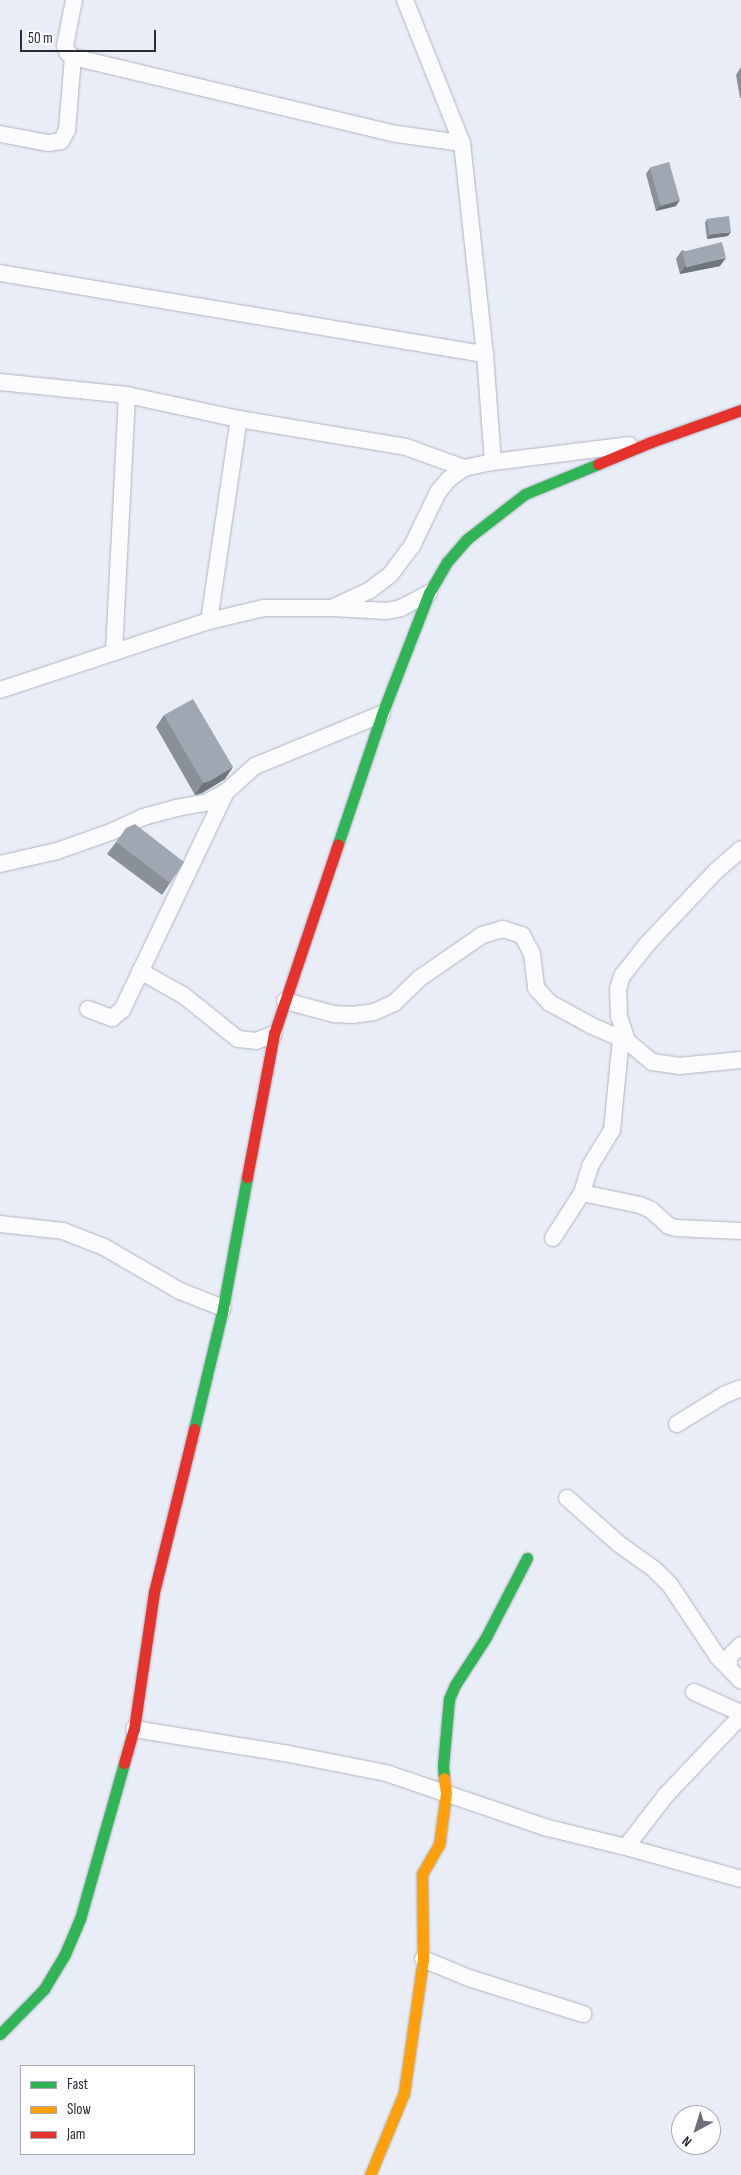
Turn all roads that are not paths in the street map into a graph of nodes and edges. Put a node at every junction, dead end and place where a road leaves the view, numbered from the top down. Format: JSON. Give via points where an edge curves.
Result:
{"nodes":[{"id":1,"x":74,"y":0,"type":"edge"},
{"id":2,"x":405,"y":0,"type":"edge"},
{"id":3,"x":73,"y":56,"type":"junction"},
{"id":4,"x":0,"y":134,"type":"edge"},
{"id":5,"x":462,"y":144,"type":"junction"},
{"id":6,"x":0,"y":273,"type":"edge"},
{"id":7,"x":485,"y":354,"type":"junction"},
{"id":8,"x":0,"y":382,"type":"edge"},
{"id":9,"x":127,"y":395,"type":"junction"},
{"id":10,"x":741,"y":410,"type":"edge"},
{"id":11,"x":239,"y":419,"type":"junction"},
{"id":12,"x":651,"y":442,"type":"junction"},
{"id":13,"x":494,"y":462,"type":"junction"},
{"id":14,"x":464,"y":468,"type":"junction"},
{"id":15,"x":428,"y":593,"type":"junction"},
{"id":16,"x":332,"y":608,"type":"junction"},
{"id":17,"x":208,"y":621,"type":"junction"},
{"id":18,"x":114,"y":652,"type":"junction"},
{"id":19,"x":0,"y":690,"type":"edge"},
{"id":20,"x":382,"y":714,"type":"junction"},
{"id":21,"x":226,"y":792,"type":"junction"},
{"id":22,"x":741,"y":849,"type":"edge"},
{"id":23,"x":0,"y":864,"type":"edge"},
{"id":24,"x":140,"y":971,"type":"junction"},
{"id":25,"x":285,"y":1001,"type":"junction"},
{"id":26,"x":88,"y":1009,"type":"dead end"},
{"id":27,"x":618,"y":1016,"type":"junction"},
{"id":28,"x":592,"y":1026,"type":"junction"},
{"id":29,"x":274,"y":1034,"type":"junction"},
{"id":30,"x":624,"y":1040,"type":"junction"},
{"id":31,"x":741,"y":1060,"type":"edge"},
{"id":32,"x":582,"y":1193,"type":"junction"},
{"id":33,"x":0,"y":1224,"type":"edge"},
{"id":34,"x":741,"y":1231,"type":"edge"},
{"id":35,"x":553,"y":1238,"type":"dead end"},
{"id":36,"x":223,"y":1308,"type":"junction"},
{"id":37,"x":741,"y":1388,"type":"edge"},
{"id":38,"x":678,"y":1424,"type":"dead end"},
{"id":39,"x":567,"y":1498,"type":"dead end"},
{"id":40,"x":527,"y":1558,"type":"dead end"},
{"id":41,"x":741,"y":1646,"type":"edge"},
{"id":42,"x":729,"y":1668,"type":"junction"},
{"id":43,"x":741,"y":1682,"type":"edge"},
{"id":44,"x":694,"y":1692,"type":"dead end"},
{"id":45,"x":741,"y":1715,"type":"edge"},
{"id":46,"x":134,"y":1729,"type":"junction"},
{"id":47,"x":446,"y":1793,"type":"junction"},
{"id":48,"x":626,"y":1847,"type":"junction"},
{"id":49,"x":741,"y":1879,"type":"edge"},
{"id":50,"x":422,"y":1959,"type":"junction"},
{"id":51,"x":583,"y":2014,"type":"dead end"},
{"id":52,"x":0,"y":2034,"type":"edge"},
{"id":53,"x":370,"y":2175,"type":"edge"}],
"edges":[{"from":1,"to":3,"type":"street","via":[[65,46]]},
{"from":2,"to":5,"type":"street"},
{"from":3,"to":4,"type":"street","via":[[67,130],[61,141],[49,143]]},
{"from":3,"to":5,"type":"street","via":[[397,134]]},
{"from":5,"to":7,"type":"street"},
{"from":6,"to":7,"type":"street"},
{"from":7,"to":13,"type":"street"},
{"from":8,"to":9,"type":"street"},
{"from":9,"to":11,"type":"street"},
{"from":9,"to":18,"type":"street"},
{"from":10,"to":12,"type":"street"},
{"from":11,"to":14,"type":"street","via":[[406,447]]},
{"from":11,"to":17,"type":"street"},
{"from":12,"to":13,"type":"street"},
{"from":12,"to":15,"type":"street","via":[[525,494],[467,539],[447,562]]},
{"from":13,"to":14,"type":"street"},
{"from":14,"to":16,"type":"street","via":[[438,492],[412,546],[390,575],[370,590]]},
{"from":15,"to":16,"type":"street","via":[[401,608],[387,611]]},
{"from":15,"to":20,"type":"street"},
{"from":16,"to":17,"type":"street","via":[[264,608]]},
{"from":17,"to":18,"type":"street"},
{"from":18,"to":19,"type":"street"},
{"from":20,"to":21,"type":"street","via":[[255,766]]},
{"from":20,"to":25,"type":"street"},
{"from":21,"to":23,"type":"street","via":[[204,803],[143,817],[57,851]]},
{"from":21,"to":24,"type":"street"},
{"from":22,"to":27,"type":"street","via":[[716,871],[629,965],[618,989]]},
{"from":24,"to":26,"type":"street","via":[[118,1015],[112,1018]]},
{"from":24,"to":29,"type":"street","via":[[183,995],[238,1039],[256,1041]]},
{"from":25,"to":28,"type":"street","via":[[334,1014],[374,1012],[394,1002],[420,978],[482,935],[503,929],[522,935],[532,954],[536,988],[550,1003]]},
{"from":25,"to":29,"type":"street"},
{"from":27,"to":28,"type":"street"},
{"from":27,"to":30,"type":"street"},
{"from":28,"to":30,"type":"street"},
{"from":29,"to":36,"type":"street"},
{"from":30,"to":31,"type":"street","via":[[652,1062],[665,1065]]},
{"from":30,"to":32,"type":"street","via":[[612,1130],[590,1166]]},
{"from":32,"to":34,"type":"street","via":[[640,1205],[676,1228]]},
{"from":32,"to":35,"type":"street"},
{"from":33,"to":36,"type":"street","via":[[62,1231],[104,1247],[180,1291]]},
{"from":36,"to":46,"type":"street","via":[[154,1592]]},
{"from":37,"to":38,"type":"street"},
{"from":39,"to":42,"type":"street","via":[[670,1585],[718,1657]]},
{"from":40,"to":47,"type":"street","via":[[449,1699],[443,1766]]},
{"from":41,"to":42,"type":"street","via":[[729,1657]]},
{"from":42,"to":43,"type":"street"},
{"from":44,"to":45,"type":"street"},
{"from":45,"to":48,"type":"street","via":[[666,1795]]},
{"from":46,"to":47,"type":"street","via":[[386,1773]]},
{"from":46,"to":52,"type":"street","via":[[80,1920],[44,1989]]},
{"from":47,"to":48,"type":"street","via":[[548,1828]]},
{"from":47,"to":50,"type":"street","via":[[439,1845],[422,1874]]},
{"from":48,"to":49,"type":"street"},
{"from":50,"to":51,"type":"street","via":[[469,1978]]},
{"from":50,"to":53,"type":"street","via":[[404,2093]]}]}
